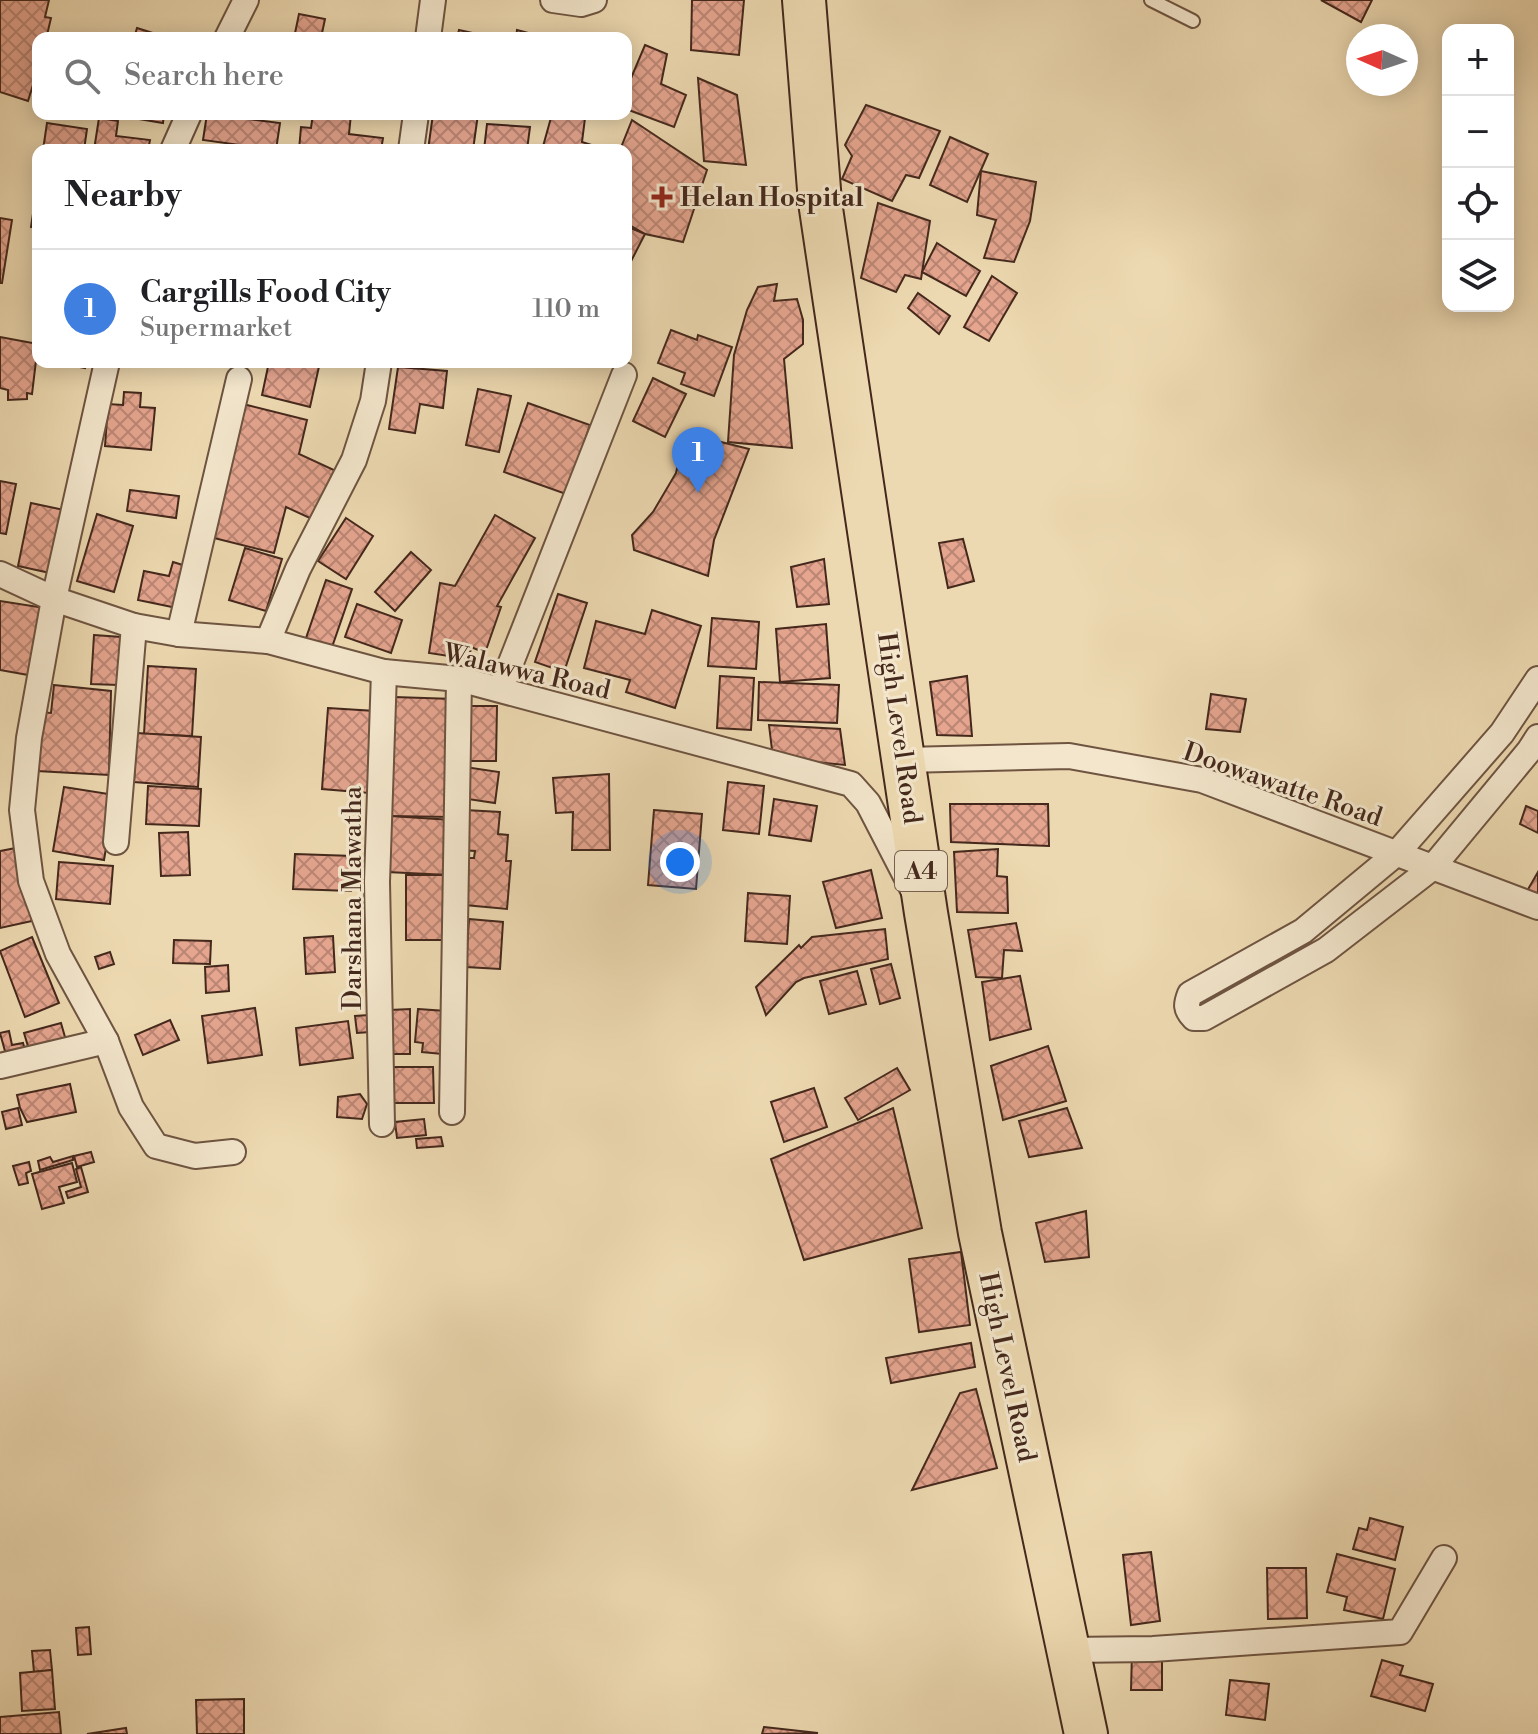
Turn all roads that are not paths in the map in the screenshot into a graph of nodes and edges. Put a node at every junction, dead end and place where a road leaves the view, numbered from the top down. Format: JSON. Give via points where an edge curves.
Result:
{"nodes":[{"id":1,"x":246,"y":0,"type":"edge"},
{"id":2,"x":433,"y":0,"type":"edge"},
{"id":3,"x":553,"y":0,"type":"edge"},
{"id":4,"x":594,"y":0,"type":"edge"},
{"id":5,"x":804,"y":0,"type":"edge"},
{"id":6,"x":1151,"y":0,"type":"edge"},
{"id":7,"x":1193,"y":21,"type":"dead end"},
{"id":8,"x":230,"y":32,"type":"edge"},
{"id":9,"x":429,"y":32,"type":"edge"},
{"id":10,"x":186,"y":120,"type":"edge"},
{"id":11,"x":415,"y":120,"type":"edge"},
{"id":12,"x":176,"y":144,"type":"edge"},
{"id":13,"x":412,"y":144,"type":"edge"},
{"id":14,"x":106,"y":368,"type":"edge"},
{"id":15,"x":378,"y":368,"type":"edge"},
{"id":16,"x":624,"y":375,"type":"dead end"},
{"id":17,"x":239,"y":379,"type":"dead end"},
{"id":18,"x":0,"y":574,"type":"edge"},
{"id":19,"x":54,"y":599,"type":"junction"},
{"id":20,"x":134,"y":626,"type":"junction"},
{"id":21,"x":179,"y":634,"type":"junction"},
{"id":22,"x":268,"y":641,"type":"junction"},
{"id":23,"x":384,"y":672,"type":"junction"},
{"id":24,"x":459,"y":679,"type":"junction"},
{"id":25,"x":1538,"y":679,"type":"edge"},
{"id":26,"x":501,"y":688,"type":"junction"},
{"id":27,"x":1538,"y":737,"type":"edge"},
{"id":28,"x":905,"y":760,"type":"junction"},
{"id":29,"x":116,"y":842,"type":"dead end"},
{"id":30,"x":1397,"y":853,"type":"junction"},
{"id":31,"x":1432,"y":868,"type":"junction"},
{"id":32,"x":1538,"y":907,"type":"edge"},
{"id":33,"x":926,"y":913,"type":"junction"},
{"id":34,"x":106,"y":1041,"type":"junction"},
{"id":35,"x":0,"y":1066,"type":"edge"},
{"id":36,"x":452,"y":1112,"type":"dead end"},
{"id":37,"x":382,"y":1124,"type":"dead end"},
{"id":38,"x":233,"y":1152,"type":"dead end"},
{"id":39,"x":1444,"y":1558,"type":"dead end"},
{"id":40,"x":1067,"y":1650,"type":"junction"},
{"id":41,"x":1086,"y":1734,"type":"edge"}],
"edges":[{"from":1,"to":8,"type":"street"},
{"from":2,"to":9,"type":"street"},
{"from":3,"to":4,"type":"street"},
{"from":5,"to":28,"type":"highway","name":"High Level Road","number":"A4","via":[[820,202]]},
{"from":6,"to":7,"type":"lane"},
{"from":10,"to":12,"type":"street"},
{"from":11,"to":13,"type":"street"},
{"from":14,"to":19,"type":"street"},
{"from":15,"to":22,"type":"street","via":[[354,460]]},
{"from":16,"to":26,"type":"street"},
{"from":17,"to":21,"type":"street"},
{"from":18,"to":19,"type":"street","name":"Walawwa Road"},
{"from":19,"to":20,"type":"street","name":"Walawwa Road"},
{"from":19,"to":34,"type":"street","via":[[22,810],[31,881],[58,954]]},
{"from":20,"to":21,"type":"street","name":"Walawwa Road"},
{"from":20,"to":29,"type":"street"},
{"from":21,"to":22,"type":"street","name":"Walawwa Road"},
{"from":22,"to":23,"type":"street","name":"Walawwa Road"},
{"from":23,"to":24,"type":"street","name":"Walawwa Road"},
{"from":23,"to":37,"type":"street","name":"Darshana Mawatha","via":[[377,882]]},
{"from":24,"to":26,"type":"street","name":"Walawwa Road"},
{"from":24,"to":36,"type":"street"},
{"from":25,"to":30,"type":"street","via":[[1502,733]]},
{"from":26,"to":33,"type":"street","name":"Walawwa Road","via":[[851,784],[868,803]]},
{"from":27,"to":31,"type":"street"},
{"from":28,"to":30,"type":"street","name":"Doowawatte Road","via":[[1069,756],[1128,765],[1202,780]]},
{"from":28,"to":33,"type":"highway","name":"High Level Road","number":"A4"},
{"from":30,"to":31,"type":"street","name":"Doowawatte Road"},
{"from":30,"to":31,"type":"street","via":[[1303,931],[1190,994],[1188,1012],[1204,1018],[1326,950]]},
{"from":31,"to":32,"type":"street","name":"Doowawatte Road"},
{"from":33,"to":40,"type":"highway","name":"High Level Road","number":"A4","via":[[980,1233]]},
{"from":34,"to":35,"type":"street"},
{"from":34,"to":38,"type":"street","via":[[131,1107],[156,1146],[195,1156]]},
{"from":39,"to":40,"type":"street","via":[[1400,1632]]},
{"from":40,"to":41,"type":"highway","name":"High Level Road","number":"A4"}]}
